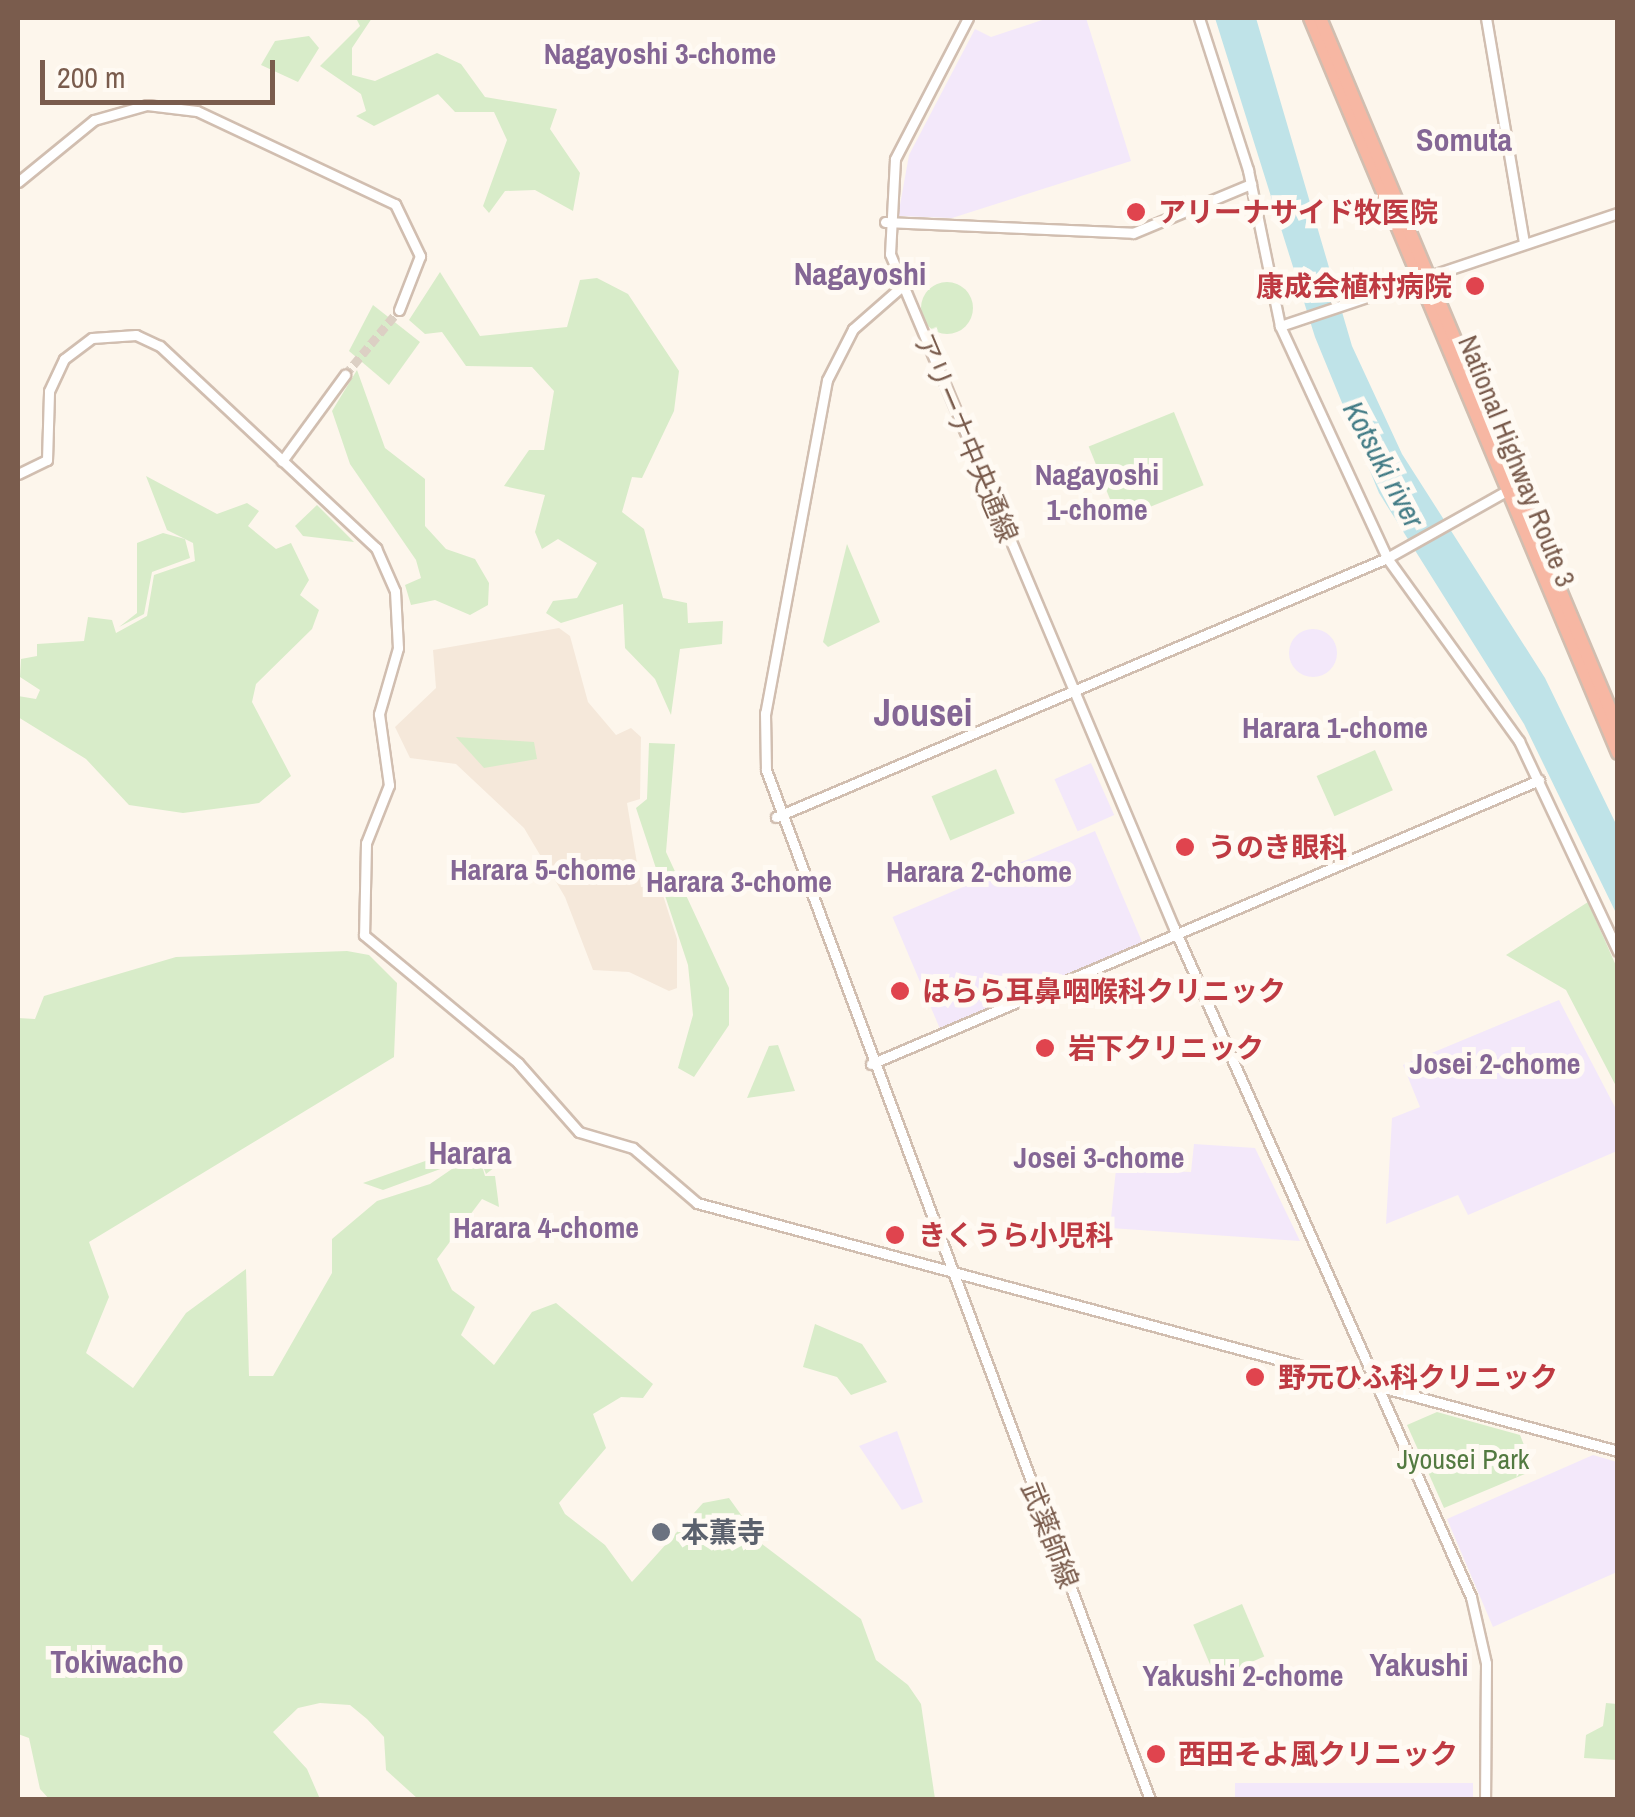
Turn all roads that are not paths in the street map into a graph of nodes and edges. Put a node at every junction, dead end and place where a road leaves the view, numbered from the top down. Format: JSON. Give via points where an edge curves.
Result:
{"nodes":[{"id":1,"x":968,"y":18,"type":"edge"},
{"id":2,"x":1199,"y":18,"type":"edge"},
{"id":3,"x":1310,"y":18,"type":"edge"},
{"id":4,"x":1320,"y":18,"type":"edge"},
{"id":5,"x":1486,"y":18,"type":"edge"},
{"id":6,"x":18,"y":182,"type":"edge"},
{"id":7,"x":1251,"y":184,"type":"junction"},
{"id":8,"x":1618,"y":213,"type":"edge"},
{"id":9,"x":886,"y":222,"type":"junction"},
{"id":10,"x":1524,"y":242,"type":"junction"},
{"id":11,"x":1419,"y":278,"type":"junction"},
{"id":12,"x":901,"y":287,"type":"junction"},
{"id":13,"x":399,"y":310,"type":"tunnel mouth"},
{"id":14,"x":1283,"y":324,"type":"junction"},
{"id":15,"x":345,"y":374,"type":"tunnel mouth"},
{"id":16,"x":282,"y":461,"type":"junction"},
{"id":17,"x":18,"y":474,"type":"edge"},
{"id":18,"x":1503,"y":493,"type":"junction"},
{"id":19,"x":1390,"y":555,"type":"junction"},
{"id":20,"x":1073,"y":691,"type":"junction"},
{"id":21,"x":1618,"y":728,"type":"edge"},
{"id":22,"x":1618,"y":753,"type":"edge"},
{"id":23,"x":1539,"y":780,"type":"junction"},
{"id":24,"x":776,"y":817,"type":"junction"},
{"id":25,"x":1177,"y":935,"type":"junction"},
{"id":26,"x":1618,"y":951,"type":"edge"},
{"id":27,"x":871,"y":1064,"type":"junction"},
{"id":28,"x":950,"y":1270,"type":"junction"},
{"id":29,"x":1374,"y":1386,"type":"junction"},
{"id":30,"x":1618,"y":1451,"type":"edge"},
{"id":31,"x":1150,"y":1800,"type":"edge"},
{"id":32,"x":1485,"y":1800,"type":"edge"}],
"edges":[{"from":1,"to":9,"type":"street","name":"アリーナ中央通線","via":[[901,144]]},
{"from":2,"to":7,"type":"street"},
{"from":3,"to":11,"type":"highway","name":"National Highway Route 3"},
{"from":4,"to":11,"type":"highway","name":"National Highway Route 3"},
{"from":5,"to":10,"type":"street"},
{"from":6,"to":13,"type":"street","via":[[94,120],[147,105],[197,110],[395,204],[420,256]]},
{"from":7,"to":9,"type":"street","via":[[1133,232]]},
{"from":7,"to":14,"type":"street"},
{"from":8,"to":10,"type":"street"},
{"from":9,"to":12,"type":"street","name":"アリーナ中央通線"},
{"from":10,"to":11,"type":"street"},
{"from":11,"to":14,"type":"street"},
{"from":11,"to":18,"type":"highway","name":"National Highway Route 3"},
{"from":11,"to":21,"type":"highway","name":"National Highway Route 3"},
{"from":12,"to":20,"type":"street","name":"アリーナ中央通線"},
{"from":12,"to":24,"type":"street","name":"武薬師線","via":[[852,328],[825,390],[765,713]]},
{"from":14,"to":19,"type":"street"},
{"from":15,"to":16,"type":"street"},
{"from":16,"to":17,"type":"street","via":[[160,346],[113,333],[82,342],[56,369],[47,460]]},
{"from":16,"to":28,"type":"street","via":[[376,548],[395,591],[396,663],[378,723],[389,792],[363,863],[367,940],[523,1068],[571,1126],[633,1148],[686,1197]]},
{"from":18,"to":19,"type":"street"},
{"from":18,"to":22,"type":"highway","name":"National Highway Route 3"},
{"from":19,"to":20,"type":"street"},
{"from":19,"to":23,"type":"street","via":[[1458,645]]},
{"from":20,"to":24,"type":"street"},
{"from":20,"to":25,"type":"street","name":"アリーナ中央通線"},
{"from":23,"to":25,"type":"street"},
{"from":23,"to":26,"type":"street"},
{"from":24,"to":27,"type":"street","name":"武薬師線"},
{"from":25,"to":27,"type":"street"},
{"from":25,"to":29,"type":"street","name":"アリーナ中央通線"},
{"from":27,"to":28,"type":"street","name":"武薬師線"},
{"from":28,"to":29,"type":"street"},
{"from":28,"to":31,"type":"street","name":"武薬師線"},
{"from":29,"to":30,"type":"street"},
{"from":29,"to":32,"type":"street","name":"アリーナ中央通線","via":[[1482,1636]]}]}
